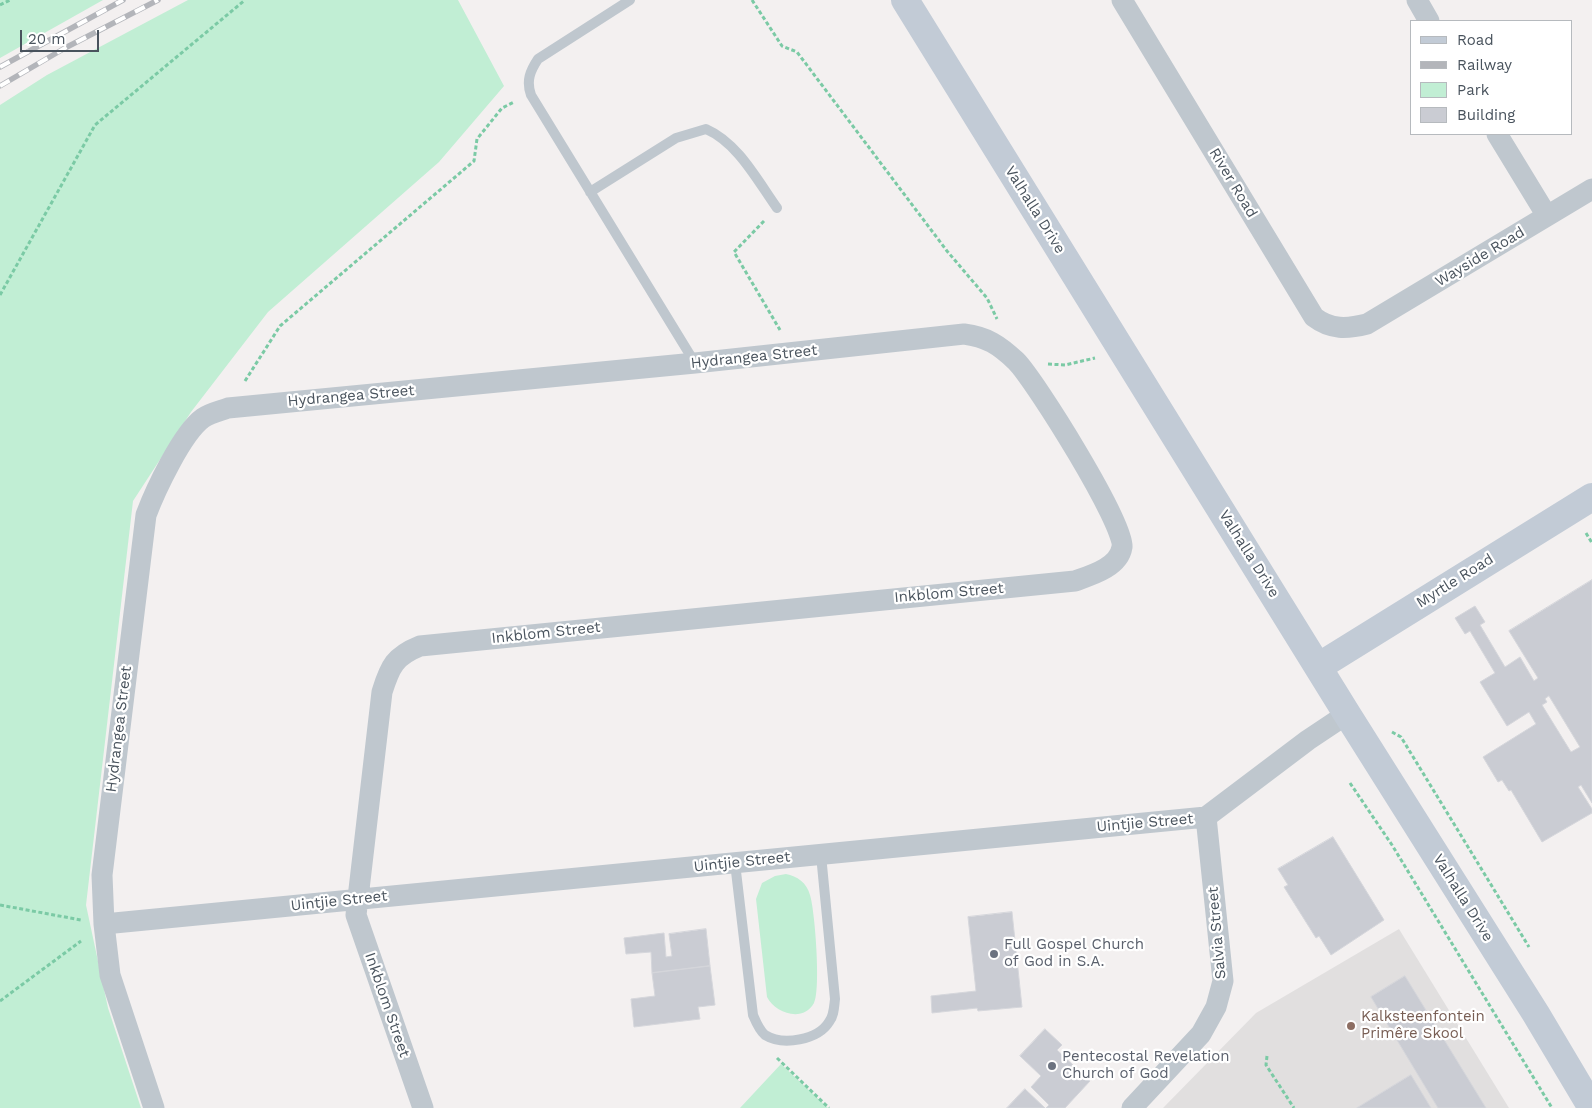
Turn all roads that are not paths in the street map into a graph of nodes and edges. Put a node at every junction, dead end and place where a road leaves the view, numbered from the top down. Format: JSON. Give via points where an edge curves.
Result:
{"nodes":[{"id":1,"x":630,"y":0,"type":"edge"},
{"id":2,"x":905,"y":0,"type":"edge"},
{"id":3,"x":1122,"y":0,"type":"edge"},
{"id":4,"x":1499,"y":135,"type":"edge"},
{"id":5,"x":1592,"y":189,"type":"edge"},
{"id":6,"x":590,"y":192,"type":"junction"},
{"id":7,"x":777,"y":208,"type":"road end"},
{"id":8,"x":1547,"y":216,"type":"junction"},
{"id":9,"x":1367,"y":324,"type":"joint"},
{"id":10,"x":695,"y":364,"type":"junction"},
{"id":11,"x":1592,"y":497,"type":"edge"},
{"id":12,"x":1117,"y":522,"type":"joint"},
{"id":13,"x":1318,"y":667,"type":"junction"},
{"id":14,"x":1347,"y":714,"type":"junction"},
{"id":15,"x":1206,"y":817,"type":"junction"},
{"id":16,"x":821,"y":854,"type":"junction"},
{"id":17,"x":736,"y":863,"type":"junction"},
{"id":18,"x":358,"y":900,"type":"junction"},
{"id":19,"x":104,"y":924,"type":"junction"},
{"id":20,"x":154,"y":1108,"type":"edge"},
{"id":21,"x":422,"y":1108,"type":"edge"},
{"id":22,"x":1132,"y":1108,"type":"edge"},
{"id":23,"x":1592,"y":1108,"type":"edge"}],
"edges":[{"from":1,"to":6,"type":"lane","via":[[538,59],[527,85]]},
{"from":2,"to":13,"type":"main road","name":"Valhalla Drive"},
{"from":3,"to":9,"type":"street","name":"River Road","via":[[1314,316],[1333,328]]},
{"from":4,"to":8,"type":"street"},
{"from":5,"to":8,"type":"street","name":"Wayside Road"},
{"from":6,"to":7,"type":"lane","via":[[676,138],[706,129],[721,136],[745,162]]},
{"from":6,"to":10,"type":"lane"},
{"from":8,"to":9,"type":"street","name":"Wayside Road"},
{"from":10,"to":12,"type":"street","name":"Hydrangea Street","via":[[964,334],[983,337],[1018,363],[1078,454]]},
{"from":10,"to":19,"type":"street","name":"Hydrangea Street","via":[[228,408],[204,417],[194,426],[158,487],[146,515],[102,875]]},
{"from":11,"to":13,"type":"main road","name":"Myrtle Road"},
{"from":12,"to":18,"type":"street","name":"Inkblom Street","via":[[1123,538],[1116,560],[1075,581],[420,646],[403,652],[388,674],[382,692]]},
{"from":13,"to":14,"type":"main road","name":"Valhalla Drive"},
{"from":14,"to":15,"type":"street","name":"Uintjie Street"},
{"from":14,"to":23,"type":"main road","name":"Valhalla Drive"},
{"from":15,"to":16,"type":"street","name":"Uintjie Street"},
{"from":15,"to":22,"type":"street","name":"Salvia Street","via":[[1223,981],[1216,1007],[1201,1034]]},
{"from":16,"to":17,"type":"street","name":"Uintjie Street"},
{"from":16,"to":17,"type":"lane","via":[[835,1000],[830,1022],[821,1031],[804,1039],[778,1040],[765,1034],[753,1015]]},
{"from":17,"to":18,"type":"street","name":"Uintjie Street"},
{"from":18,"to":19,"type":"street","name":"Uintjie Street"},
{"from":18,"to":21,"type":"street","name":"Inkblom Street","via":[[356,916]]},
{"from":19,"to":20,"type":"street","name":"Hydrangea Street","via":[[110,975]]}]}
